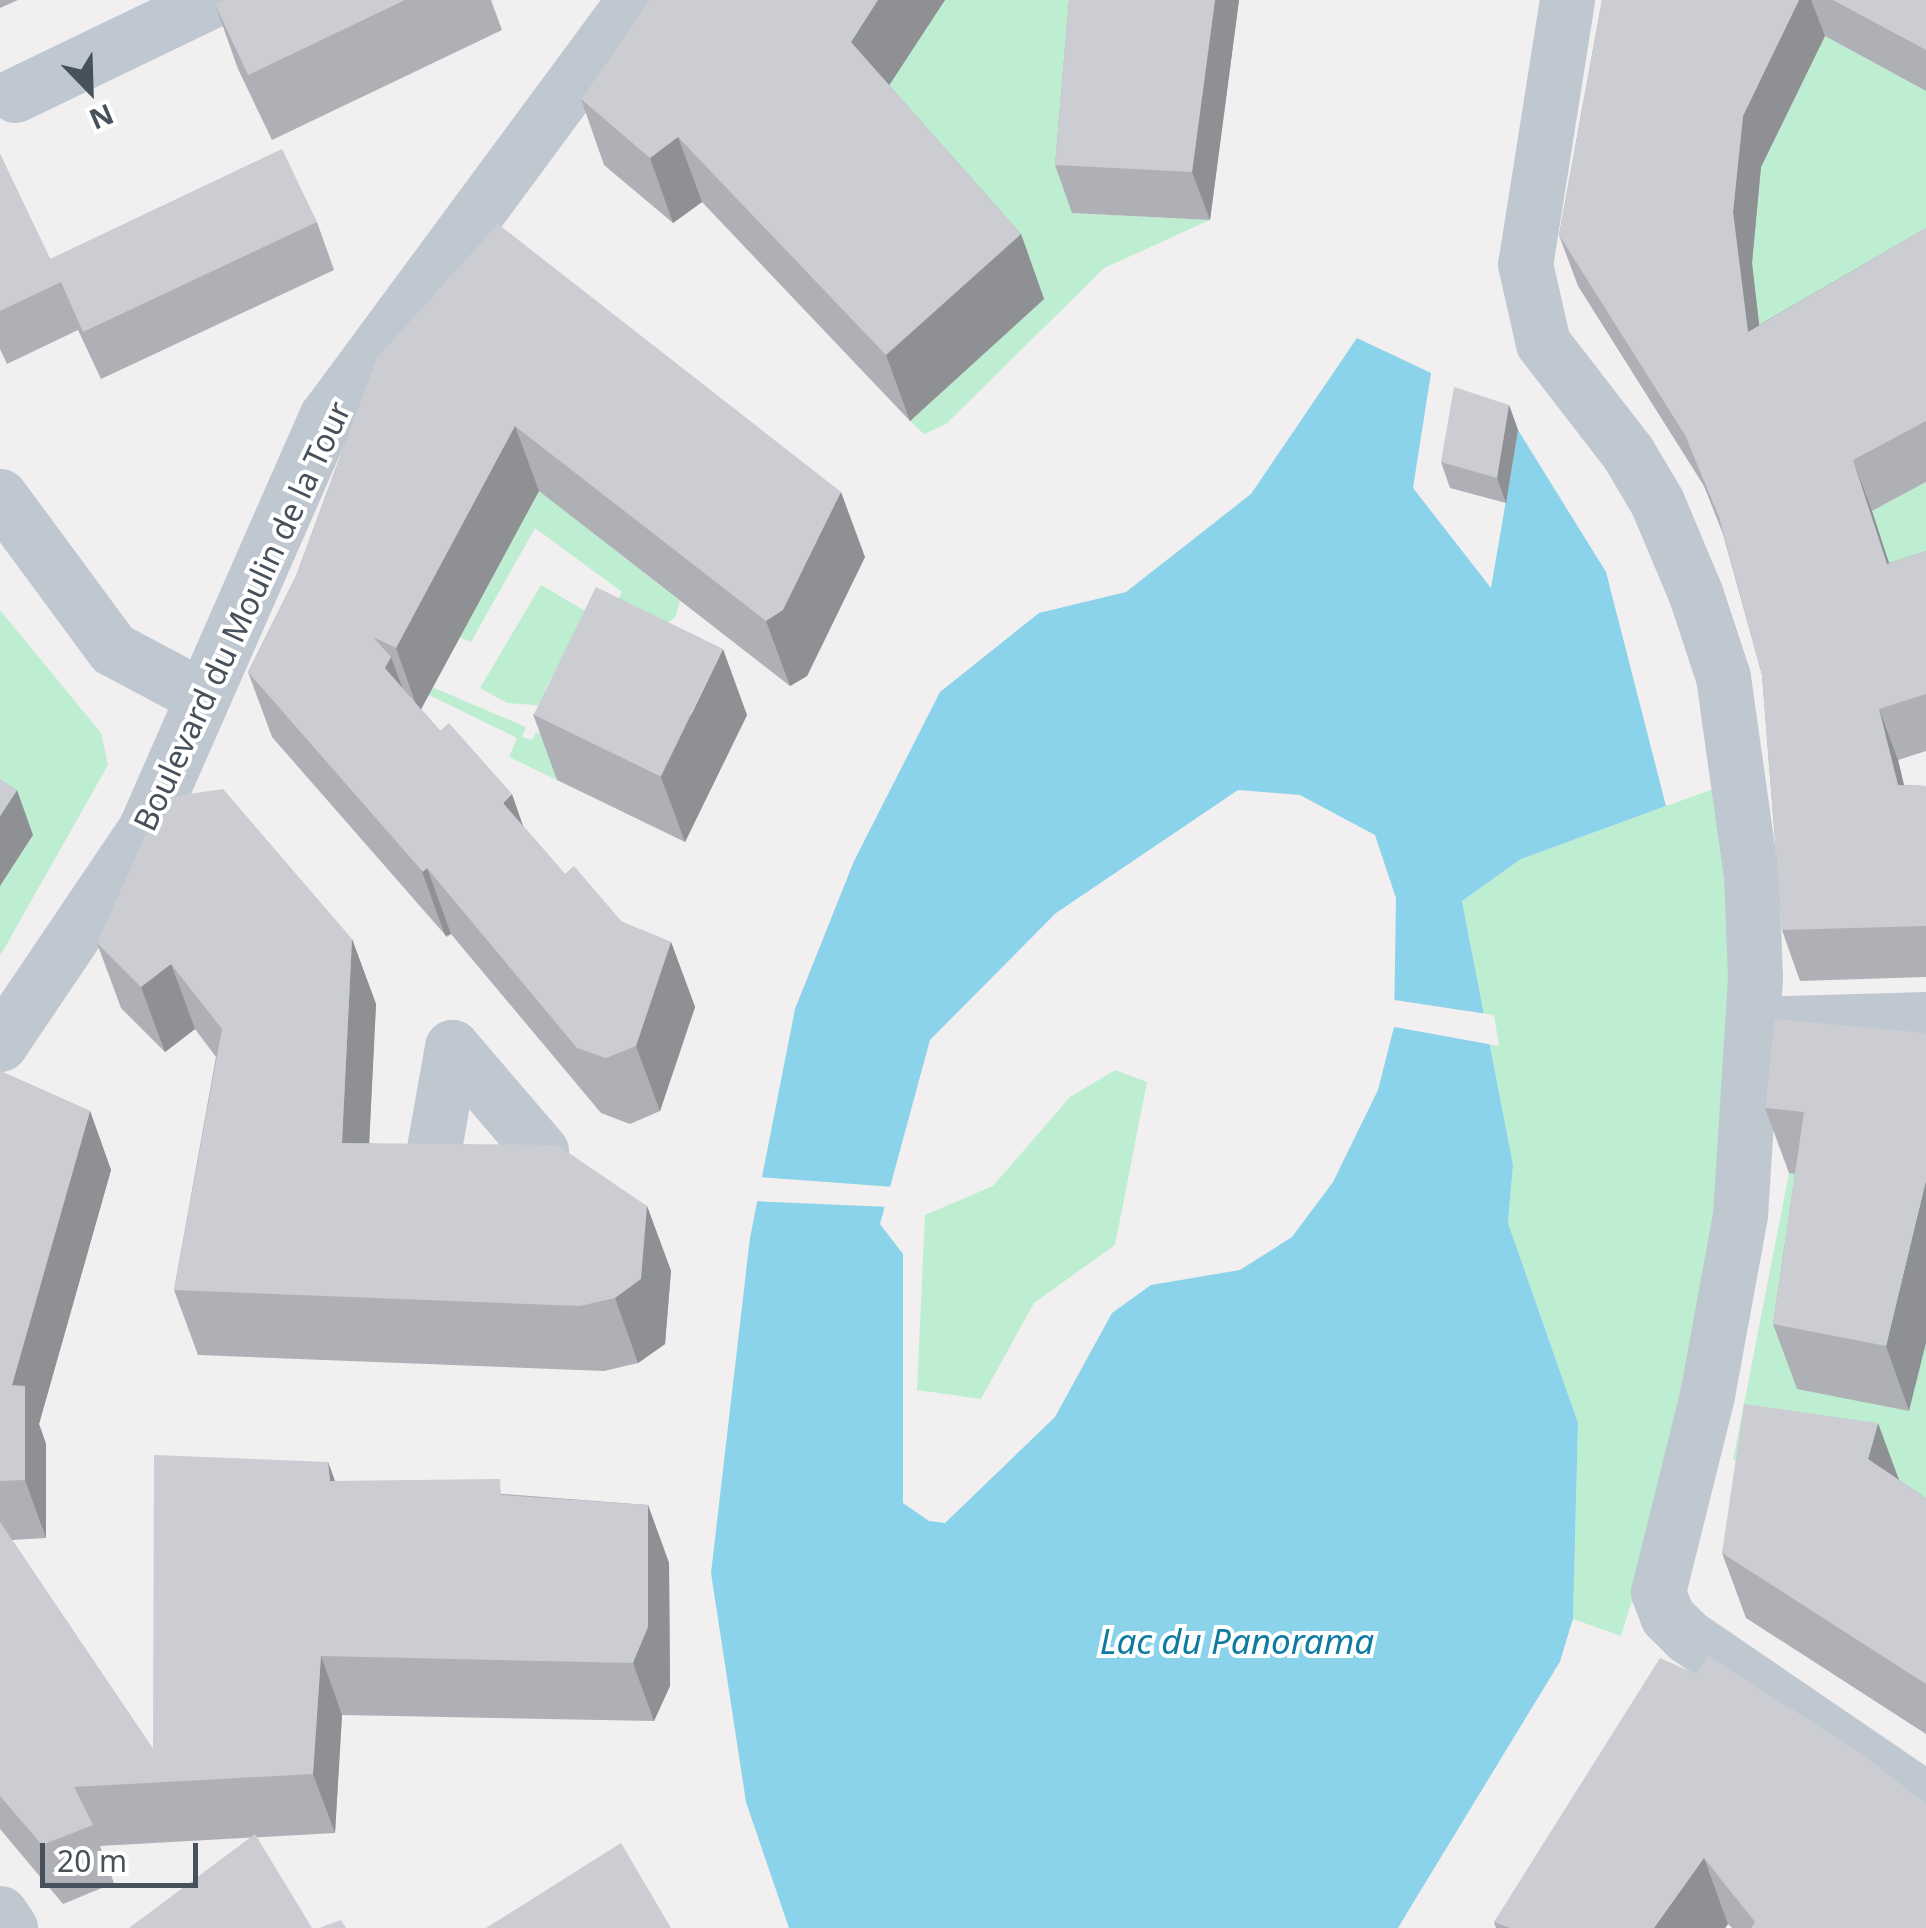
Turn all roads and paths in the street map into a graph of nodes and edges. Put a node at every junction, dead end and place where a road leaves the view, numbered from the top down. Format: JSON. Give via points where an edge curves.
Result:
{"nodes":[{"id":1,"x":212,"y":0,"type":"edge"},
{"id":2,"x":634,"y":0,"type":"edge"},
{"id":3,"x":1566,"y":0,"type":"edge"},
{"id":4,"x":14,"y":95,"type":"dead end"},
{"id":5,"x":0,"y":496,"type":"edge"},
{"id":6,"x":201,"y":696,"type":"junction"},
{"id":7,"x":1926,"y":1019,"type":"edge"},
{"id":8,"x":1753,"y":1024,"type":"junction"},
{"id":9,"x":0,"y":1044,"type":"edge"},
{"id":10,"x":1926,"y":1799,"type":"edge"},
{"id":11,"x":0,"y":1913,"type":"edge"},
{"id":12,"x":10,"y":1928,"type":"edge"}],
"edges":[{"from":1,"to":4,"type":"street"},
{"from":2,"to":6,"type":"street","name":"Boulevard du Moulin de la Tour","via":[[326,417]]},
{"from":3,"to":8,"type":"street","via":[[1526,264],[1543,343],[1657,502],[1722,677],[1751,878]]},
{"from":5,"to":6,"type":"street","via":[[113,649]]},
{"from":6,"to":9,"type":"street","name":"Boulevard du Moulin de la Tour","via":[[145,829]]},
{"from":7,"to":8,"type":"street"},
{"from":8,"to":10,"type":"street","via":[[1740,1215],[1708,1395],[1658,1592],[1667,1616],[1687,1636]]},
{"from":11,"to":12,"type":"street"}]}
